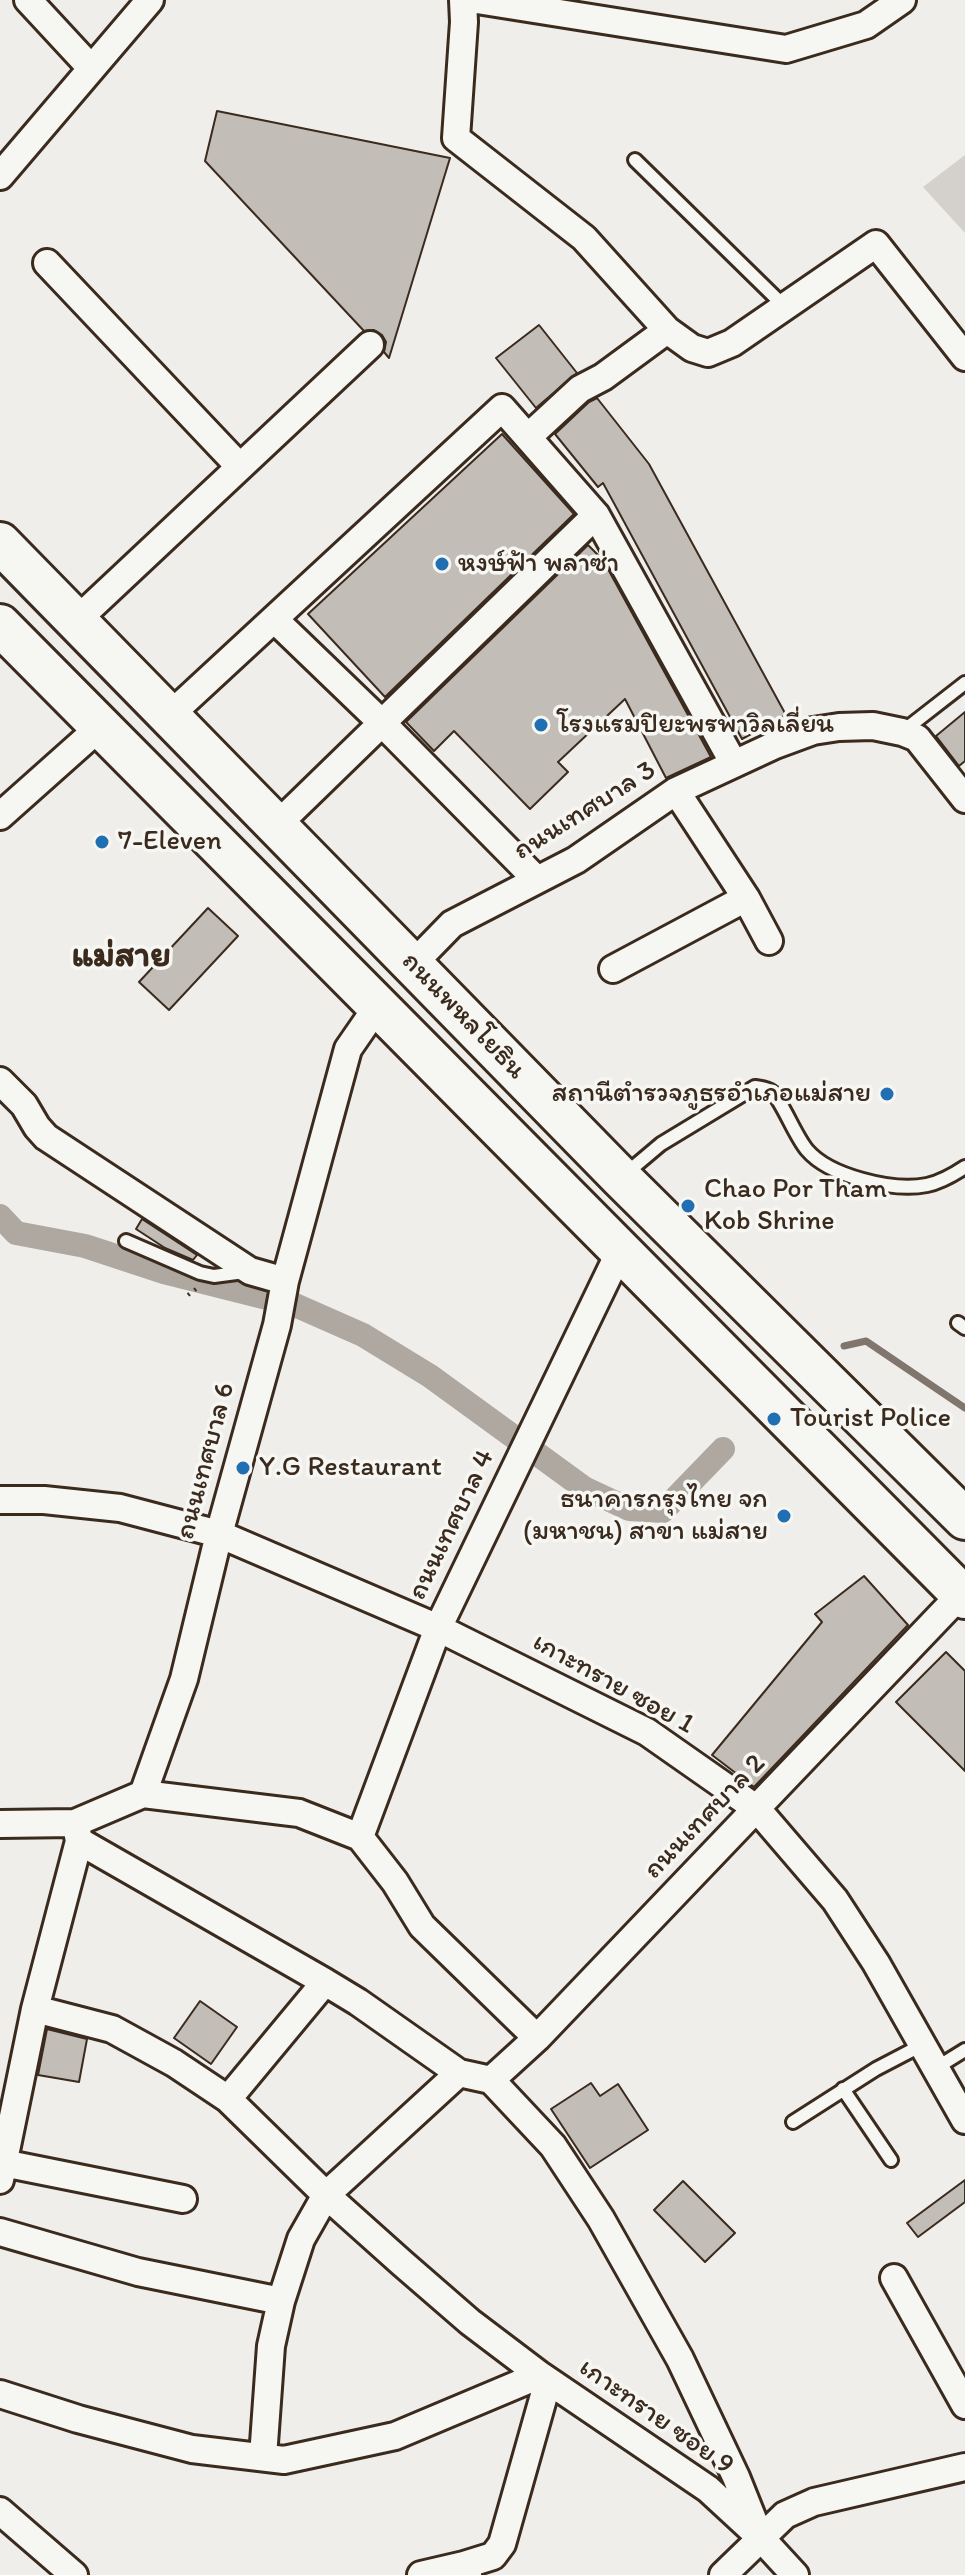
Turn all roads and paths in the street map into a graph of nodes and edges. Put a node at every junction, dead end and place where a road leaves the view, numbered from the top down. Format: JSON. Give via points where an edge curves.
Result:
{"nodes":[{"id":1,"x":28,"y":0,"type":"edge"},
{"id":2,"x":150,"y":0,"type":"edge"},
{"id":3,"x":463,"y":0,"type":"edge"},
{"id":4,"x":477,"y":0,"type":"edge"},
{"id":5,"x":902,"y":0,"type":"edge"},
{"id":6,"x":91,"y":68,"type":"junction"},
{"id":7,"x":635,"y":160,"type":"dead end"},
{"id":8,"x":3,"y":169,"type":"edge"},
{"id":9,"x":47,"y":263,"type":"dead end"},
{"id":10,"x":784,"y":306,"type":"junction"},
{"id":11,"x":667,"y":330,"type":"junction"},
{"id":12,"x":370,"y":345,"type":"dead end"},
{"id":13,"x":965,"y":357,"type":"edge"},
{"id":14,"x":528,"y":437,"type":"junction"},
{"id":15,"x":240,"y":467,"type":"junction"},
{"id":16,"x":596,"y":515,"type":"junction"},
{"id":17,"x":0,"y":543,"type":"edge"},
{"id":18,"x":274,"y":619,"type":"junction"},
{"id":19,"x":77,"y":620,"type":"junction"},
{"id":20,"x":0,"y":625,"type":"edge"},
{"id":21,"x":965,"y":683,"type":"edge"},
{"id":22,"x":169,"y":716,"type":"junction"},
{"id":23,"x":382,"y":723,"type":"junction"},
{"id":24,"x":101,"y":726,"type":"junction"},
{"id":25,"x":902,"y":732,"type":"junction"},
{"id":26,"x":734,"y":764,"type":"junction"},
{"id":27,"x":676,"y":791,"type":"junction"},
{"id":28,"x":963,"y":793,"type":"edge"},
{"id":29,"x":0,"y":816,"type":"edge"},
{"id":30,"x":277,"y":825,"type":"junction"},
{"id":31,"x":537,"y":880,"type":"junction"},
{"id":32,"x":746,"y":898,"type":"junction"},
{"id":33,"x":769,"y":941,"type":"dead end"},
{"id":34,"x":413,"y":964,"type":"junction"},
{"id":35,"x":613,"y":969,"type":"dead end"},
{"id":36,"x":377,"y":1007,"type":"junction"},
{"id":37,"x":0,"y":1081,"type":"edge"},
{"id":38,"x":965,"y":1167,"type":"edge"},
{"id":39,"x":621,"y":1178,"type":"junction"},
{"id":40,"x":582,"y":1211,"type":"junction"},
{"id":41,"x":126,"y":1241,"type":"dead end"},
{"id":42,"x":621,"y":1249,"type":"junction"},
{"id":43,"x":250,"y":1271,"type":"junction"},
{"id":44,"x":285,"y":1281,"type":"junction"},
{"id":45,"x":0,"y":1500,"type":"edge"},
{"id":46,"x":965,"y":1519,"type":"edge"},
{"id":47,"x":219,"y":1534,"type":"junction"},
{"id":48,"x":963,"y":1596,"type":"edge"},
{"id":49,"x":438,"y":1628,"type":"junction"},
{"id":50,"x":143,"y":1794,"type":"junction"},
{"id":51,"x":757,"y":1809,"type":"junction"},
{"id":52,"x":0,"y":1824,"type":"edge"},
{"id":53,"x":77,"y":1832,"type":"junction"},
{"id":54,"x":360,"y":1837,"type":"junction"},
{"id":55,"x":325,"y":1982,"type":"junction"},
{"id":56,"x":35,"y":2009,"type":"junction"},
{"id":57,"x":537,"y":2038,"type":"junction"},
{"id":58,"x":922,"y":2045,"type":"junction"},
{"id":59,"x":965,"y":2050,"type":"edge"},
{"id":60,"x":936,"y":2068,"type":"junction"},
{"id":61,"x":459,"y":2073,"type":"junction"},
{"id":62,"x":491,"y":2080,"type":"junction"},
{"id":63,"x":843,"y":2089,"type":"junction"},
{"id":64,"x":228,"y":2099,"type":"junction"},
{"id":65,"x":965,"y":2120,"type":"edge"},
{"id":66,"x":793,"y":2122,"type":"dead end"},
{"id":67,"x":891,"y":2160,"type":"dead end"},
{"id":68,"x":2,"y":2172,"type":"edge"},
{"id":69,"x":326,"y":2195,"type":"junction"},
{"id":70,"x":183,"y":2199,"type":"dead end"},
{"id":71,"x":0,"y":2232,"type":"edge"},
{"id":72,"x":894,"y":2278,"type":"dead end"},
{"id":73,"x":281,"y":2301,"type":"junction"},
{"id":74,"x":544,"y":2378,"type":"junction"},
{"id":75,"x":0,"y":2394,"type":"edge"},
{"id":76,"x":965,"y":2405,"type":"edge"},
{"id":77,"x":263,"y":2457,"type":"junction"},
{"id":78,"x":965,"y":2467,"type":"edge"},
{"id":79,"x":736,"y":2477,"type":"junction"},
{"id":80,"x":708,"y":2489,"type":"junction"},
{"id":81,"x":0,"y":2511,"type":"edge"},
{"id":82,"x":760,"y":2537,"type":"junction"},
{"id":83,"x":466,"y":2570,"type":"edge"},
{"id":84,"x":74,"y":2575,"type":"edge"},
{"id":85,"x":421,"y":2575,"type":"edge"},
{"id":86,"x":723,"y":2575,"type":"edge"},
{"id":87,"x":795,"y":2575,"type":"edge"}],
"edges":[{"from":1,"to":6,"type":"street"},
{"from":2,"to":6,"type":"street"},
{"from":3,"to":11,"type":"street","via":[[456,138],[584,238]]},
{"from":4,"to":5,"type":"street","via":[[786,49],[866,25]]},
{"from":6,"to":8,"type":"street"},
{"from":7,"to":10,"type":"lane"},
{"from":9,"to":15,"type":"street"},
{"from":10,"to":11,"type":"street","via":[[732,343],[708,353]]},
{"from":10,"to":13,"type":"street","via":[[876,244]]},
{"from":11,"to":14,"type":"street","via":[[580,389]]},
{"from":12,"to":15,"type":"street"},
{"from":14,"to":16,"type":"street"},
{"from":14,"to":18,"type":"street","via":[[502,408]]},
{"from":15,"to":19,"type":"street"},
{"from":16,"to":23,"type":"street"},
{"from":16,"to":26,"type":"street"},
{"from":17,"to":19,"type":"main road","name":"ถนนพหลโยธิน"},
{"from":18,"to":22,"type":"street"},
{"from":18,"to":23,"type":"street"},
{"from":19,"to":22,"type":"main road","name":"ถนนพหลโยธิน"},
{"from":20,"to":24,"type":"main road","name":"ถนนพหลโยธิน"},
{"from":21,"to":25,"type":"lane"},
{"from":22,"to":30,"type":"main road","name":"ถนนพหลโยธิน"},
{"from":23,"to":30,"type":"street"},
{"from":23,"to":31,"type":"street"},
{"from":24,"to":29,"type":"street"},
{"from":24,"to":36,"type":"main road","name":"ถนนพหลโยธิน"},
{"from":25,"to":26,"type":"street","name":"ถนนเทศบาล 3","via":[[873,726],[813,731]]},
{"from":25,"to":28,"type":"street","via":[[917,738]]},
{"from":26,"to":27,"type":"street","name":"ถนนเทศบาล 3"},
{"from":27,"to":31,"type":"street","name":"ถนนเทศบาล 3","via":[[576,860]]},
{"from":27,"to":32,"type":"street"},
{"from":30,"to":34,"type":"main road","name":"ถนนพหลโยธิน"},
{"from":31,"to":34,"type":"street","name":"ถนนเทศบาล 3","via":[[452,924]]},
{"from":32,"to":33,"type":"street"},
{"from":32,"to":35,"type":"street"},
{"from":34,"to":39,"type":"main road","name":"ถนนพหลโยธิน"},
{"from":36,"to":40,"type":"main road","name":"ถนนพหลโยธิน"},
{"from":36,"to":44,"type":"street","name":"ถนนเทศบาล 6","via":[[348,1049]]},
{"from":37,"to":43,"type":"street","via":[[46,1137]]},
{"from":38,"to":39,"type":"lane","via":[[942,1181],[912,1187],[847,1176],[821,1164],[791,1126],[775,1094],[755,1087],[661,1144]]},
{"from":39,"to":40,"type":"main road"},
{"from":39,"to":46,"type":"main road","name":"ถนนพหลโยธิน"},
{"from":40,"to":42,"type":"main road","name":"ถนนพหลโยธิน"},
{"from":41,"to":43,"type":"lane","via":[[200,1273]]},
{"from":42,"to":48,"type":"main road","name":"ถนนพหลโยธิน"},
{"from":42,"to":49,"type":"street","name":"ถนนเทศบาล 4"},
{"from":43,"to":44,"type":"street"},
{"from":44,"to":47,"type":"street","name":"ถนนเทศบาล 6"},
{"from":45,"to":47,"type":"street","name":"เกาะทราย ซอย 1","via":[[120,1508]]},
{"from":47,"to":49,"type":"street","name":"เกาะทราย ซอย 1"},
{"from":47,"to":50,"type":"street","name":"ถนนเทศบาล 6","via":[[184,1679]]},
{"from":48,"to":51,"type":"street","name":"ถนนเทศบาล 2"},
{"from":49,"to":51,"type":"street","name":"เกาะทราย ซอย 1","via":[[647,1732]]},
{"from":49,"to":54,"type":"street","name":"ถนนเทศบาล 4"},
{"from":50,"to":53,"type":"street"},
{"from":50,"to":54,"type":"street","via":[[299,1813]]},
{"from":51,"to":57,"type":"street","name":"ถนนเทศบาล 2"},
{"from":51,"to":58,"type":"street","name":"เกาะทราย ซอย 1","via":[[835,1900]]},
{"from":52,"to":53,"type":"street"},
{"from":53,"to":55,"type":"street"},
{"from":53,"to":56,"type":"street"},
{"from":54,"to":57,"type":"street","via":[[422,1926]]},
{"from":55,"to":61,"type":"street"},
{"from":55,"to":64,"type":"street"},
{"from":56,"to":64,"type":"street","via":[[112,2029]]},
{"from":56,"to":68,"type":"street"},
{"from":57,"to":62,"type":"street","name":"ถนนเทศบาล 2"},
{"from":58,"to":60,"type":"street","name":"เกาะทราย ซอย 1"},
{"from":58,"to":63,"type":"lane"},
{"from":59,"to":60,"type":"lane"},
{"from":60,"to":65,"type":"street","name":"เกาะทราย ซอย 1"},
{"from":61,"to":62,"type":"street"},
{"from":61,"to":69,"type":"street"},
{"from":62,"to":79,"type":"street","via":[[553,2146],[601,2219],[680,2359]]},
{"from":63,"to":66,"type":"lane"},
{"from":63,"to":67,"type":"lane"},
{"from":64,"to":69,"type":"street"},
{"from":68,"to":70,"type":"street"},
{"from":69,"to":73,"type":"street","via":[[301,2239]]},
{"from":69,"to":74,"type":"street","via":[[470,2322]]},
{"from":71,"to":73,"type":"street","via":[[138,2272]]},
{"from":72,"to":76,"type":"street"},
{"from":73,"to":77,"type":"street","via":[[271,2346]]},
{"from":74,"to":77,"type":"street","name":"เกาะทราย ซอย 9","via":[[395,2436],[284,2460]]},
{"from":74,"to":80,"type":"street","name":"เกาะทราย ซอย 9"},
{"from":74,"to":83,"type":"street","via":[[502,2544],[493,2556]]},
{"from":75,"to":77,"type":"street","name":"เกาะทราย ซอย 9","via":[[192,2449]]},
{"from":78,"to":82,"type":"street","via":[[814,2502],[785,2515]]},
{"from":79,"to":80,"type":"street"},
{"from":79,"to":82,"type":"street"},
{"from":80,"to":82,"type":"street","name":"เกาะทราย ซอย 9"},
{"from":81,"to":84,"type":"street"},
{"from":82,"to":86,"type":"street"},
{"from":82,"to":87,"type":"street","name":"เกาะทราย ซอย 9"},
{"from":83,"to":85,"type":"street"}]}
